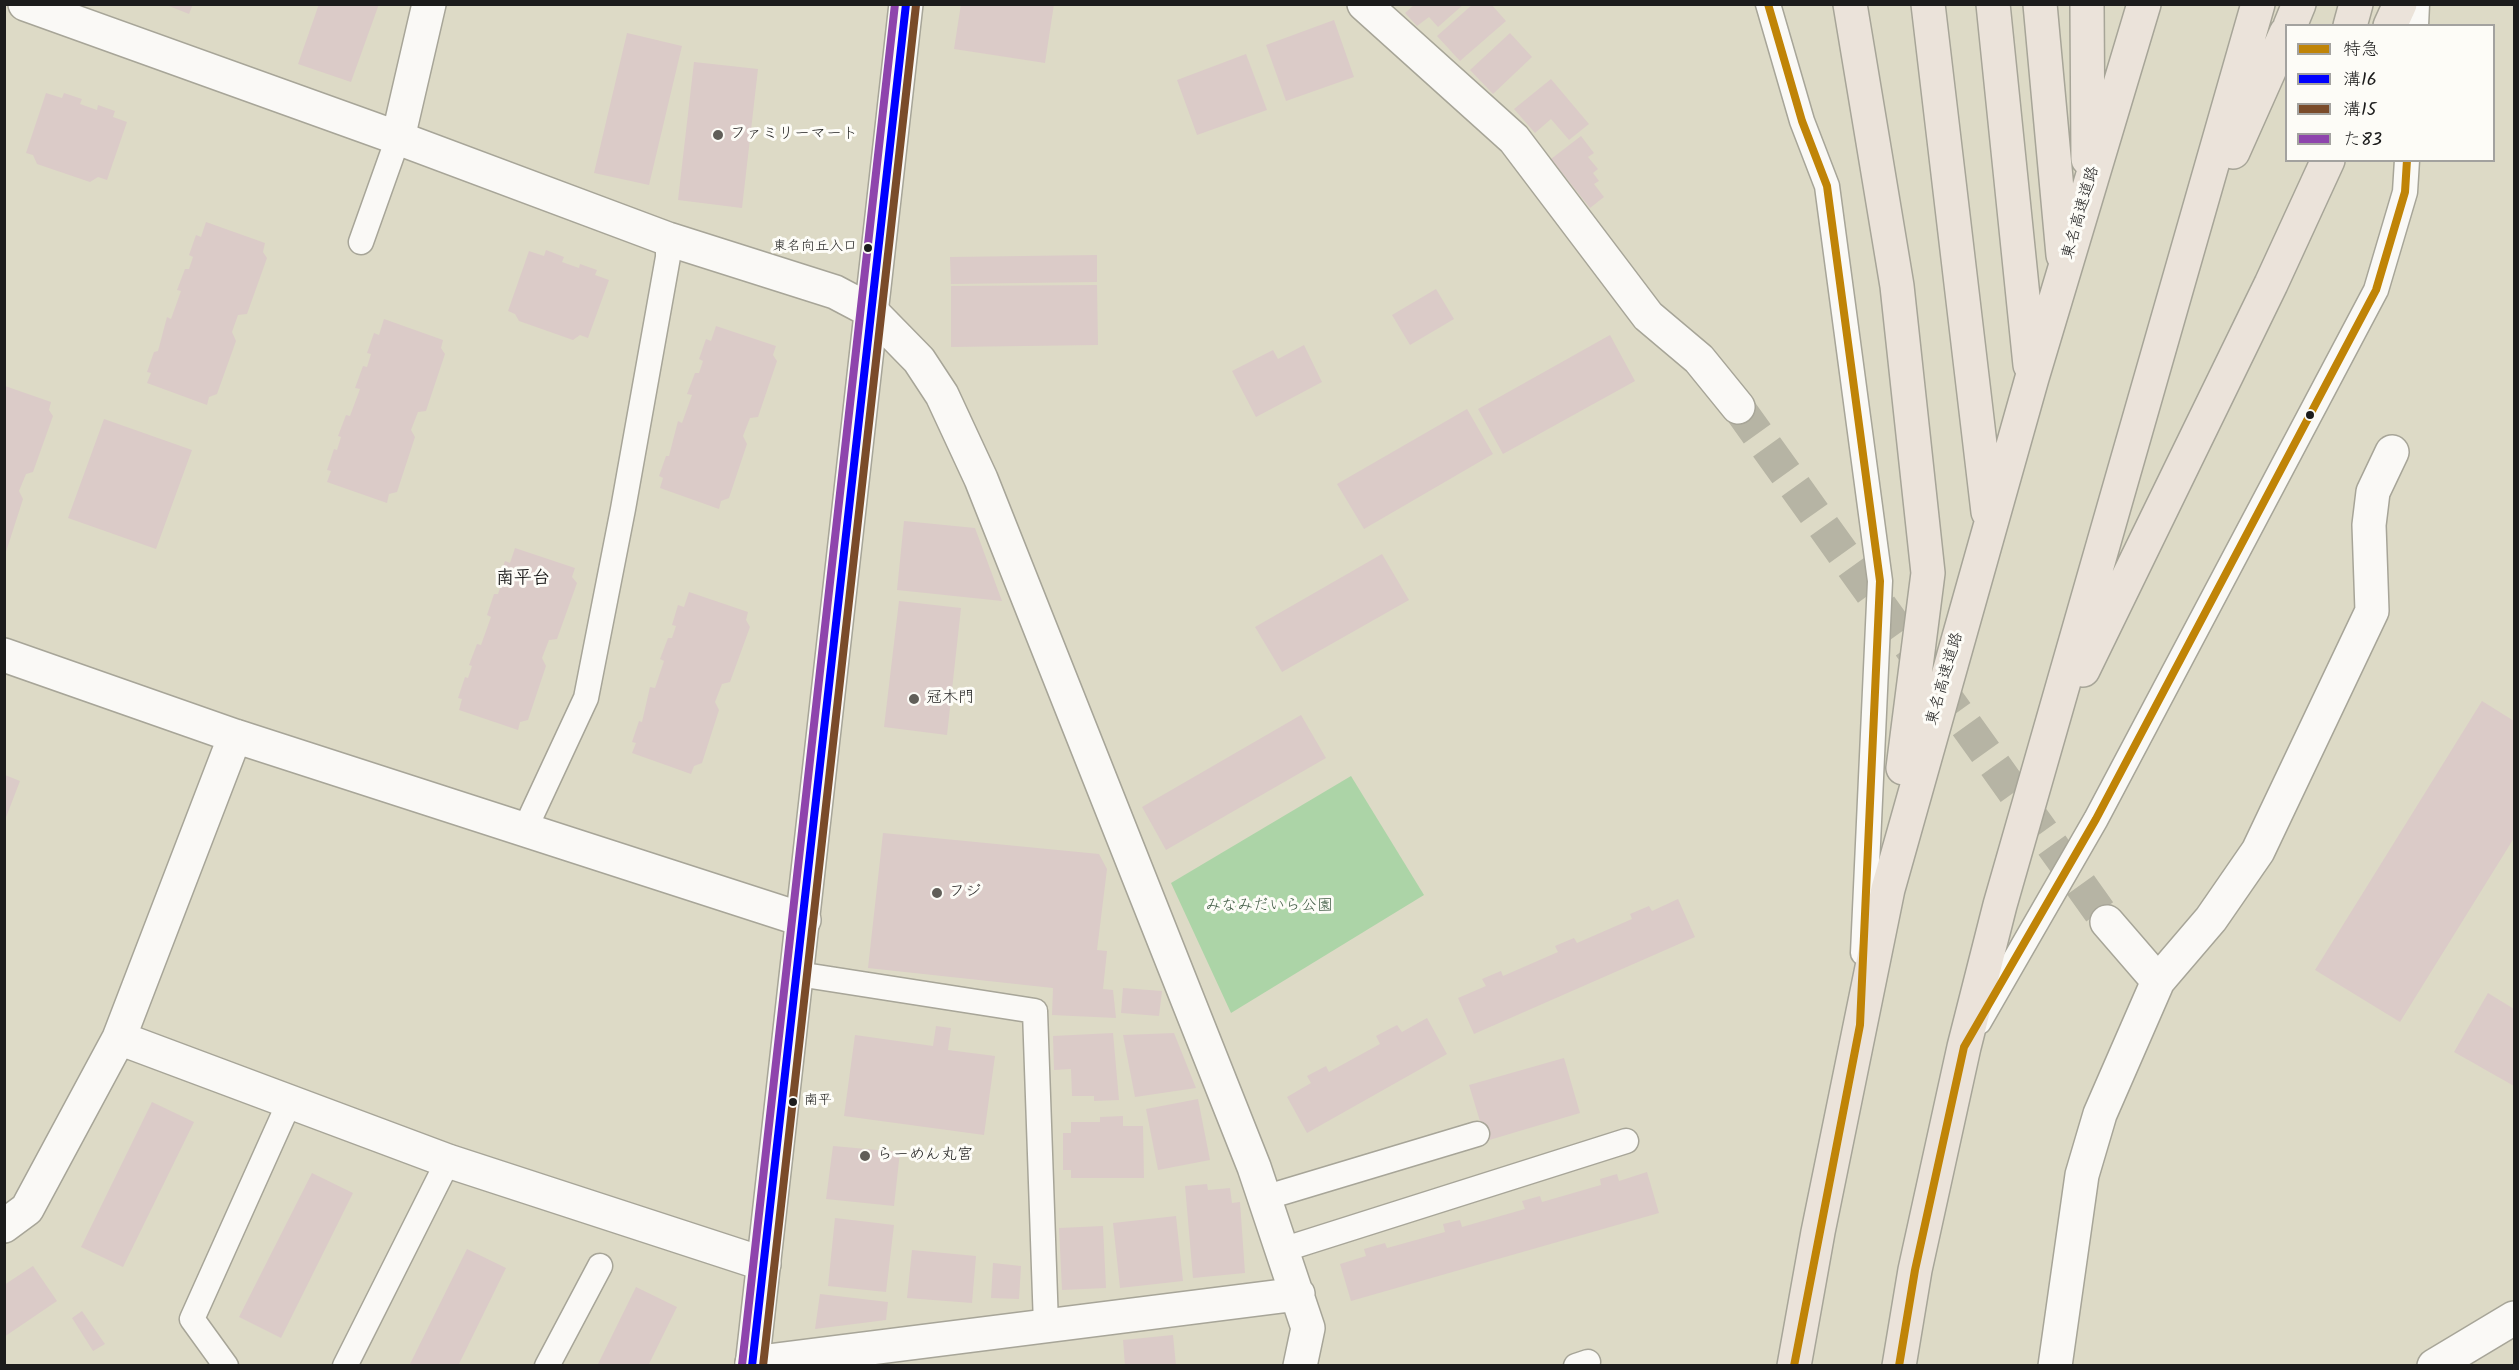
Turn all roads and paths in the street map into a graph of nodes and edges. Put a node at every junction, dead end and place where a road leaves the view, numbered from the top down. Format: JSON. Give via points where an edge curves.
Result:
{"nodes":[{"id":1,"x":25,"y":4,"type":"edge"},
{"id":2,"x":429,"y":4,"type":"edge"},
{"id":3,"x":906,"y":4,"type":"edge"},
{"id":4,"x":1364,"y":4,"type":"edge"},
{"id":5,"x":1768,"y":4,"type":"edge"},
{"id":6,"x":1850,"y":4,"type":"edge"},
{"id":7,"x":1928,"y":4,"type":"edge"},
{"id":8,"x":1993,"y":4,"type":"edge"},
{"id":9,"x":2040,"y":4,"type":"edge"},
{"id":10,"x":2144,"y":4,"type":"edge"},
{"id":11,"x":2258,"y":4,"type":"edge"},
{"id":12,"x":2299,"y":4,"type":"edge"},
{"id":13,"x":2356,"y":4,"type":"edge"},
{"id":14,"x":2400,"y":4,"type":"edge"},
{"id":15,"x":2417,"y":4,"type":"edge"},
{"id":16,"x":2088,"y":5,"type":"edge"},
{"id":17,"x":2291,"y":24,"type":"edge"},
{"id":18,"x":2351,"y":24,"type":"edge"},
{"id":19,"x":2391,"y":24,"type":"edge"},
{"id":20,"x":2416,"y":24,"type":"edge"},
{"id":21,"x":2285,"y":35,"type":"edge"},
{"id":22,"x":398,"y":138,"type":"junction"},
{"id":23,"x":2307,"y":162,"type":"edge"},
{"id":24,"x":2327,"y":162,"type":"edge"},
{"id":25,"x":2407,"y":162,"type":"edge"},
{"id":26,"x":2088,"y":194,"type":"junction"},
{"id":27,"x":668,"y":239,"type":"junction"},
{"id":28,"x":361,"y":242,"type":"dead end"},
{"id":29,"x":2185,"y":258,"type":"junction"},
{"id":30,"x":2065,"y":272,"type":"junction"},
{"id":31,"x":2271,"y":284,"type":"junction"},
{"id":32,"x":871,"y":311,"type":"junction"},
{"id":33,"x":2032,"y":378,"type":"junction"},
{"id":34,"x":1738,"y":407,"type":"tunnel mouth"},
{"id":35,"x":2392,"y":452,"type":"dead end"},
{"id":36,"x":1989,"y":526,"type":"junction"},
{"id":37,"x":4,"y":655,"type":"edge"},
{"id":38,"x":235,"y":736,"type":"junction"},
{"id":39,"x":2041,"y":756,"type":"junction"},
{"id":40,"x":525,"y":829,"type":"junction"},
{"id":41,"x":1888,"y":889,"type":"junction"},
{"id":42,"x":804,"y":920,"type":"junction"},
{"id":43,"x":2107,"y":922,"type":"tunnel mouth"},
{"id":44,"x":798,"y":974,"type":"junction"},
{"id":45,"x":2158,"y":981,"type":"junction"},
{"id":46,"x":1860,"y":1025,"type":"junction"},
{"id":47,"x":119,"y":1038,"type":"junction"},
{"id":48,"x":1964,"y":1047,"type":"junction"},
{"id":49,"x":289,"y":1103,"type":"junction"},
{"id":50,"x":1477,"y":1134,"type":"dead end"},
{"id":51,"x":1626,"y":1141,"type":"dead end"},
{"id":52,"x":448,"y":1161,"type":"junction"},
{"id":53,"x":1264,"y":1198,"type":"junction"},
{"id":54,"x":4,"y":1226,"type":"edge"},
{"id":55,"x":1282,"y":1250,"type":"junction"},
{"id":56,"x":764,"y":1264,"type":"junction"},
{"id":57,"x":600,"y":1266,"type":"dead end"},
{"id":58,"x":1298,"y":1294,"type":"junction"},
{"id":59,"x":2514,"y":1318,"type":"edge"},
{"id":60,"x":1046,"y":1325,"type":"junction"},
{"id":61,"x":752,"y":1364,"type":"edge"},
{"id":62,"x":226,"y":1365,"type":"edge"},
{"id":63,"x":345,"y":1365,"type":"edge"},
{"id":64,"x":547,"y":1365,"type":"edge"},
{"id":65,"x":1300,"y":1365,"type":"edge"},
{"id":66,"x":1794,"y":1365,"type":"edge"},
{"id":67,"x":1899,"y":1365,"type":"edge"},
{"id":68,"x":2055,"y":1365,"type":"edge"},
{"id":69,"x":2434,"y":1365,"type":"edge"}],
"edges":[{"from":1,"to":22,"type":"street"},
{"from":2,"to":22,"type":"street"},
{"from":3,"to":32,"type":"street"},
{"from":4,"to":34,"type":"street","via":[[1514,139],[1648,316],[1699,358]]},
{"from":5,"to":46,"type":"lane","via":[[1802,121],[1827,186],[1880,581]]},
{"from":6,"to":41,"type":"highway","via":[[1897,286],[1928,573]]},
{"from":7,"to":36,"type":"highway"},
{"from":8,"to":33,"type":"highway"},
{"from":9,"to":30,"type":"highway"},
{"from":10,"to":26,"type":"highway","name":"東名高速道路"},
{"from":11,"to":29,"type":"highway"},
{"from":12,"to":17,"type":"highway"},
{"from":13,"to":18,"type":"highway"},
{"from":14,"to":19,"type":"highway"},
{"from":15,"to":20,"type":"lane"},
{"from":16,"to":26,"type":"highway"},
{"from":21,"to":29,"type":"highway"},
{"from":22,"to":27,"type":"street"},
{"from":22,"to":28,"type":"lane"},
{"from":23,"to":31,"type":"highway"},
{"from":24,"to":31,"type":"highway"},
{"from":25,"to":48,"type":"lane","via":[[2405,192],[2376,290],[2096,819]]},
{"from":26,"to":30,"type":"highway","name":"東名高速道路"},
{"from":27,"to":32,"type":"street","via":[[835,292]]},
{"from":27,"to":40,"type":"lane","via":[[624,509],[586,698]]},
{"from":29,"to":39,"type":"highway"},
{"from":30,"to":33,"type":"highway","name":"東名高速道路"},
{"from":31,"to":39,"type":"highway"},
{"from":32,"to":42,"type":"street"},
{"from":32,"to":53,"type":"street","via":[[919,360],[960,429]]},
{"from":33,"to":36,"type":"highway","name":"東名高速道路"},
{"from":35,"to":45,"type":"street","via":[[2373,492],[2369,525],[2373,611],[2258,851],[2211,919]]},
{"from":36,"to":41,"type":"highway","name":"東名高速道路"},
{"from":37,"to":38,"type":"street"},
{"from":38,"to":40,"type":"street"},
{"from":38,"to":47,"type":"street"},
{"from":39,"to":48,"type":"highway"},
{"from":40,"to":42,"type":"street"},
{"from":41,"to":46,"type":"highway","name":"東名高速道路"},
{"from":42,"to":44,"type":"street"},
{"from":43,"to":45,"type":"street"},
{"from":44,"to":56,"type":"street"},
{"from":44,"to":60,"type":"lane","via":[[1035,1011]]},
{"from":45,"to":68,"type":"street","via":[[2090,1142]]},
{"from":46,"to":66,"type":"highway","name":"東名高速道路"},
{"from":47,"to":49,"type":"street"},
{"from":47,"to":54,"type":"street","via":[[27,1209]]},
{"from":48,"to":67,"type":"highway","via":[[1915,1270]]},
{"from":49,"to":52,"type":"street"},
{"from":49,"to":62,"type":"lane","via":[[192,1319]]},
{"from":50,"to":53,"type":"lane"},
{"from":51,"to":55,"type":"lane"},
{"from":52,"to":56,"type":"street"},
{"from":52,"to":63,"type":"lane"},
{"from":53,"to":55,"type":"street"},
{"from":55,"to":58,"type":"street"},
{"from":56,"to":61,"type":"street"},
{"from":57,"to":64,"type":"lane"},
{"from":58,"to":60,"type":"street"},
{"from":58,"to":65,"type":"street","via":[[1308,1328]]},
{"from":59,"to":69,"type":"street"},
{"from":60,"to":61,"type":"street"}]}
